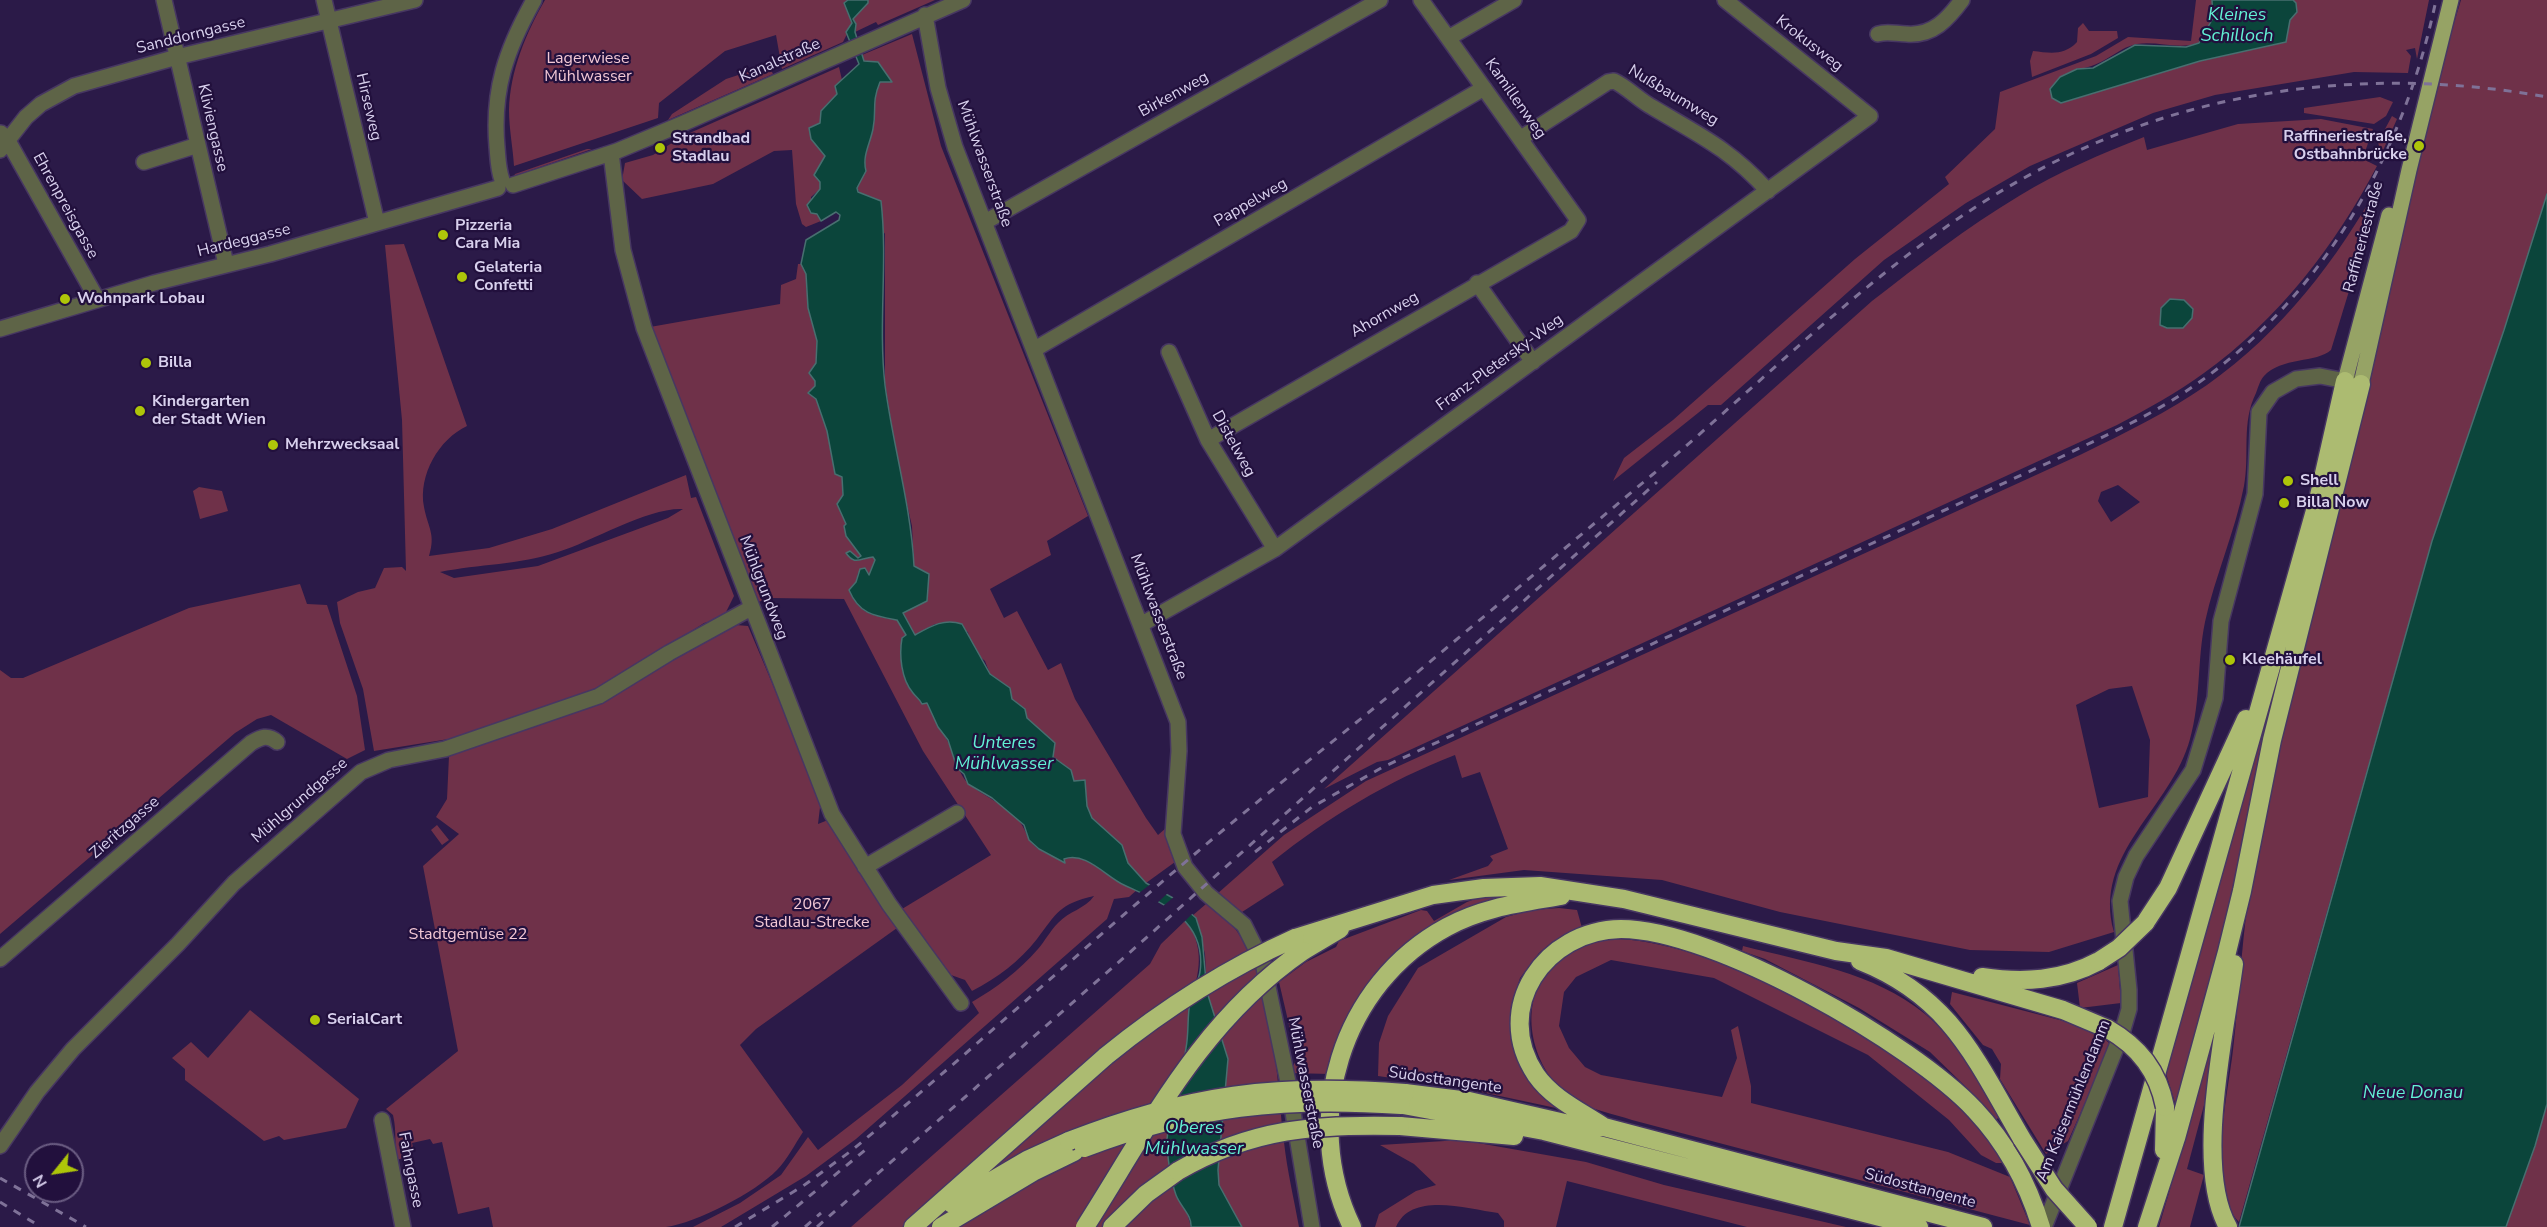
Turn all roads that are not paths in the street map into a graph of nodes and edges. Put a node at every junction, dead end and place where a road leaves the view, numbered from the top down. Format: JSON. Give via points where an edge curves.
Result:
{"nodes":[{"id":1,"x":164,"y":0,"type":"edge"},
{"id":2,"x":324,"y":0,"type":"edge"},
{"id":3,"x":534,"y":0,"type":"edge"},
{"id":4,"x":963,"y":0,"type":"edge"},
{"id":5,"x":1380,"y":0,"type":"edge"},
{"id":6,"x":1421,"y":0,"type":"edge"},
{"id":7,"x":1514,"y":0,"type":"edge"},
{"id":8,"x":1725,"y":0,"type":"edge"},
{"id":9,"x":1962,"y":0,"type":"edge"},
{"id":10,"x":2451,"y":0,"type":"edge"},
{"id":11,"x":409,"y":1,"type":"edge"},
{"id":12,"x":925,"y":15,"type":"junction"},
{"id":13,"x":329,"y":20,"type":"junction"},
{"id":14,"x":1878,"y":34,"type":"dead end"},
{"id":15,"x":1450,"y":37,"type":"junction"},
{"id":16,"x":177,"y":57,"type":"junction"},
{"id":17,"x":1485,"y":88,"type":"junction"},
{"id":18,"x":1870,"y":116,"type":"joint"},
{"id":19,"x":1521,"y":138,"type":"junction"},
{"id":20,"x":2,"y":141,"type":"edge"},
{"id":21,"x":198,"y":145,"type":"junction"},
{"id":22,"x":611,"y":153,"type":"junction"},
{"id":23,"x":144,"y":162,"type":"dead end"},
{"id":24,"x":505,"y":184,"type":"junction"},
{"id":25,"x":1768,"y":190,"type":"junction"},
{"id":26,"x":1578,"y":220,"type":"joint"},
{"id":27,"x":985,"y":222,"type":"junction"},
{"id":28,"x":377,"y":223,"type":"junction"},
{"id":29,"x":226,"y":264,"type":"junction"},
{"id":30,"x":1477,"y":283,"type":"junction"},
{"id":31,"x":97,"y":299,"type":"junction"},
{"id":32,"x":0,"y":329,"type":"edge"},
{"id":33,"x":1035,"y":349,"type":"junction"},
{"id":34,"x":1169,"y":352,"type":"dead end"},
{"id":35,"x":1533,"y":362,"type":"junction"},
{"id":36,"x":2353,"y":382,"type":"junction"},
{"id":37,"x":1208,"y":440,"type":"junction"},
{"id":38,"x":1275,"y":549,"type":"junction"},
{"id":39,"x":751,"y":608,"type":"junction"},
{"id":40,"x":1142,"y":624,"type":"junction"},
{"id":41,"x":2276,"y":649,"type":"junction"},
{"id":42,"x":277,"y":742,"type":"dead end"},
{"id":43,"x":957,"y":813,"type":"dead end"},
{"id":44,"x":865,"y":867,"type":"junction"},
{"id":45,"x":2242,"y":891,"type":"junction"},
{"id":46,"x":1580,"y":892,"type":"junction"},
{"id":47,"x":1299,"y":944,"type":"junction"},
{"id":48,"x":1836,"y":951,"type":"junction"},
{"id":49,"x":0,"y":959,"type":"edge"},
{"id":50,"x":1934,"y":971,"type":"junction"},
{"id":51,"x":961,"y":1003,"type":"dead end"},
{"id":52,"x":1404,"y":1099,"type":"junction"},
{"id":53,"x":382,"y":1120,"type":"dead end"},
{"id":54,"x":1604,"y":1127,"type":"junction"},
{"id":55,"x":1578,"y":1140,"type":"junction"},
{"id":56,"x":0,"y":1146,"type":"edge"},
{"id":57,"x":1071,"y":1146,"type":"junction"},
{"id":58,"x":2160,"y":1181,"type":"junction"},
{"id":59,"x":403,"y":1227,"type":"edge"},
{"id":60,"x":915,"y":1227,"type":"edge"},
{"id":61,"x":941,"y":1227,"type":"edge"},
{"id":62,"x":1085,"y":1227,"type":"edge"},
{"id":63,"x":1112,"y":1227,"type":"edge"},
{"id":64,"x":1312,"y":1227,"type":"edge"},
{"id":65,"x":1352,"y":1227,"type":"edge"},
{"id":66,"x":1919,"y":1227,"type":"edge"},
{"id":67,"x":1983,"y":1227,"type":"edge"},
{"id":68,"x":2042,"y":1227,"type":"edge"},
{"id":69,"x":2088,"y":1227,"type":"edge"},
{"id":70,"x":2113,"y":1227,"type":"edge"},
{"id":71,"x":2147,"y":1227,"type":"edge"},
{"id":72,"x":2228,"y":1227,"type":"edge"}],
"edges":[{"from":1,"to":16,"type":"street","name":"Kliviengasse"},
{"from":2,"to":13,"type":"street","name":"Hirseweg"},
{"from":3,"to":24,"type":"street","via":[[498,83],[495,121]]},
{"from":4,"to":12,"type":"street","name":"Kanalstraße"},
{"from":5,"to":27,"type":"street","name":"Birkenweg"},
{"from":6,"to":15,"type":"street","name":"Kamillenweg"},
{"from":7,"to":15,"type":"street"},
{"from":8,"to":18,"type":"street","name":"Krokusweg"},
{"from":9,"to":14,"type":"street","via":[[1951,16],[1931,30],[1915,35]]},
{"from":10,"to":36,"type":"main road","name":"Raffineriestraße","via":[[2425,106],[2406,154]]},
{"from":11,"to":13,"type":"street","name":"Sanddorngasse"},
{"from":12,"to":22,"type":"street","name":"Kanalstraße"},
{"from":12,"to":27,"type":"street","name":"Mühlwasserstraße","via":[[941,98]]},
{"from":13,"to":16,"type":"street","name":"Sanddorngasse"},
{"from":13,"to":28,"type":"street","name":"Hirseweg"},
{"from":15,"to":17,"type":"street","name":"Kamillenweg"},
{"from":16,"to":20,"type":"street","name":"Sanddorngasse","via":[[74,86],[41,104]]},
{"from":16,"to":21,"type":"street","name":"Kliviengasse"},
{"from":17,"to":19,"type":"street","name":"Kamillenweg"},
{"from":17,"to":33,"type":"street","name":"Pappelweg"},
{"from":18,"to":25,"type":"street","name":"Franz-Pletersky-Weg"},
{"from":19,"to":25,"type":"street","name":"Nußbaumweg","via":[[1614,81],[1644,103],[1713,141]]},
{"from":19,"to":26,"type":"street","name":"Kamillenweg"},
{"from":20,"to":31,"type":"street","name":"Ehrenpreisgasse"},
{"from":21,"to":23,"type":"street"},
{"from":21,"to":29,"type":"street","name":"Kliviengasse"},
{"from":22,"to":24,"type":"street","name":"Hardeggasse"},
{"from":22,"to":39,"type":"street","name":"Mühlgrundweg","via":[[623,250],[641,318]]},
{"from":24,"to":28,"type":"street","name":"Hardeggasse"},
{"from":25,"to":35,"type":"street","name":"Franz-Pletersky-Weg"},
{"from":26,"to":30,"type":"street","name":"Ahornweg","via":[[1570,231]]},
{"from":27,"to":33,"type":"street","name":"Mühlwasserstraße"},
{"from":28,"to":29,"type":"street","name":"Hardeggasse"},
{"from":29,"to":31,"type":"street","name":"Hardeggasse"},
{"from":30,"to":35,"type":"street"},
{"from":30,"to":37,"type":"street","name":"Ahornweg"},
{"from":31,"to":32,"type":"street","name":"Hardeggasse"},
{"from":33,"to":40,"type":"street","name":"Mühlwasserstraße"},
{"from":34,"to":37,"type":"street","name":"Distelweg"},
{"from":35,"to":38,"type":"street","name":"Franz-Pletersky-Weg"},
{"from":36,"to":41,"type":"highway"},
{"from":36,"to":45,"type":"highway"},
{"from":36,"to":68,"type":"street","name":"Am Kaisermühlendamm","via":[[2320,376],[2296,379],[2273,392],[2259,412],[2255,494],[2221,621],[2215,698],[2193,770],[2136,856],[2127,877],[2120,901],[2129,1009]]},
{"from":37,"to":38,"type":"street","name":"Distelweg"},
{"from":38,"to":40,"type":"street","name":"Franz-Pletersky-Weg"},
{"from":39,"to":44,"type":"street","name":"Mühlgrundweg","via":[[832,814]]},
{"from":39,"to":56,"type":"street","name":"Mühlgrundgasse","via":[[599,696],[446,749],[389,760],[361,772],[234,884],[73,1049]]},
{"from":40,"to":64,"type":"street","name":"Mühlwasserstraße","via":[[1178,722],[1173,834],[1180,857],[1200,886],[1245,925],[1263,963]]},
{"from":41,"to":50,"type":"highway","bridge":true,"via":[[2168,888],[2145,922],[2119,948],[2072,974],[2036,980],[1997,980]]},
{"from":41,"to":70,"type":"highway"},
{"from":42,"to":49,"type":"street","name":"Zieritzgasse","via":[[262,736],[251,742]]},
{"from":43,"to":44,"type":"street"},
{"from":44,"to":51,"type":"street","name":"Mühlgrundweg"},
{"from":45,"to":58,"type":"highway","via":[[2184,1110]]},
{"from":45,"to":72,"type":"highway","via":[[2213,1134],[2213,1180]]},
{"from":46,"to":47,"type":"highway","via":[[1529,886],[1469,889],[1418,898],[1359,917]]},
{"from":46,"to":48,"type":"highway","via":[[1727,922]]},
{"from":46,"to":65,"type":"highway","via":[[1511,903],[1454,923],[1423,942],[1378,984],[1340,1056],[1329,1116],[1332,1170]]},
{"from":47,"to":60,"type":"highway","bridge":true,"via":[[1241,963],[1141,1027]]},
{"from":47,"to":62,"type":"highway","bridge":true,"via":[[1200,1047]]},
{"from":48,"to":50,"type":"highway","via":[[1886,958]]},
{"from":48,"to":69,"type":"highway","bridge":true,"via":[[1901,981],[1943,1014],[1968,1045],[2054,1188]]},
{"from":50,"to":58,"type":"highway","bridge":true,"via":[[2063,1010],[2108,1029],[2133,1046],[2159,1083],[2165,1107]]},
{"from":52,"to":54,"type":"highway","name":"Südosttangente","via":[[1469,1101],[1582,1127]]},
{"from":52,"to":55,"type":"highway","name":"Südosttangente"},
{"from":52,"to":57,"type":"highway","name":"Südosttangente","bridge":true,"via":[[1344,1088],[1251,1092],[1155,1110]]},
{"from":53,"to":59,"type":"street","name":"Fahngasse"},
{"from":54,"to":67,"type":"highway","name":"Südosttangente"},
{"from":54,"to":68,"type":"highway","via":[[1556,1097],[1536,1075],[1524,1047],[1520,1020],[1527,988],[1544,961],[1571,942],[1621,929],[1661,935],[1726,957],[1796,988],[1896,1045],[1954,1090],[1980,1116],[2006,1149]]},
{"from":55,"to":63,"type":"highway","bridge":true,"via":[[1554,1143],[1496,1133],[1400,1126],[1300,1128],[1232,1144],[1196,1160],[1162,1181]]},
{"from":55,"to":66,"type":"highway","name":"Südosttangente"},
{"from":57,"to":60,"type":"highway","name":"Südosttangente","via":[[993,1179]]},
{"from":57,"to":61,"type":"highway","name":"Südosttangente"},
{"from":58,"to":71,"type":"highway"}]}
